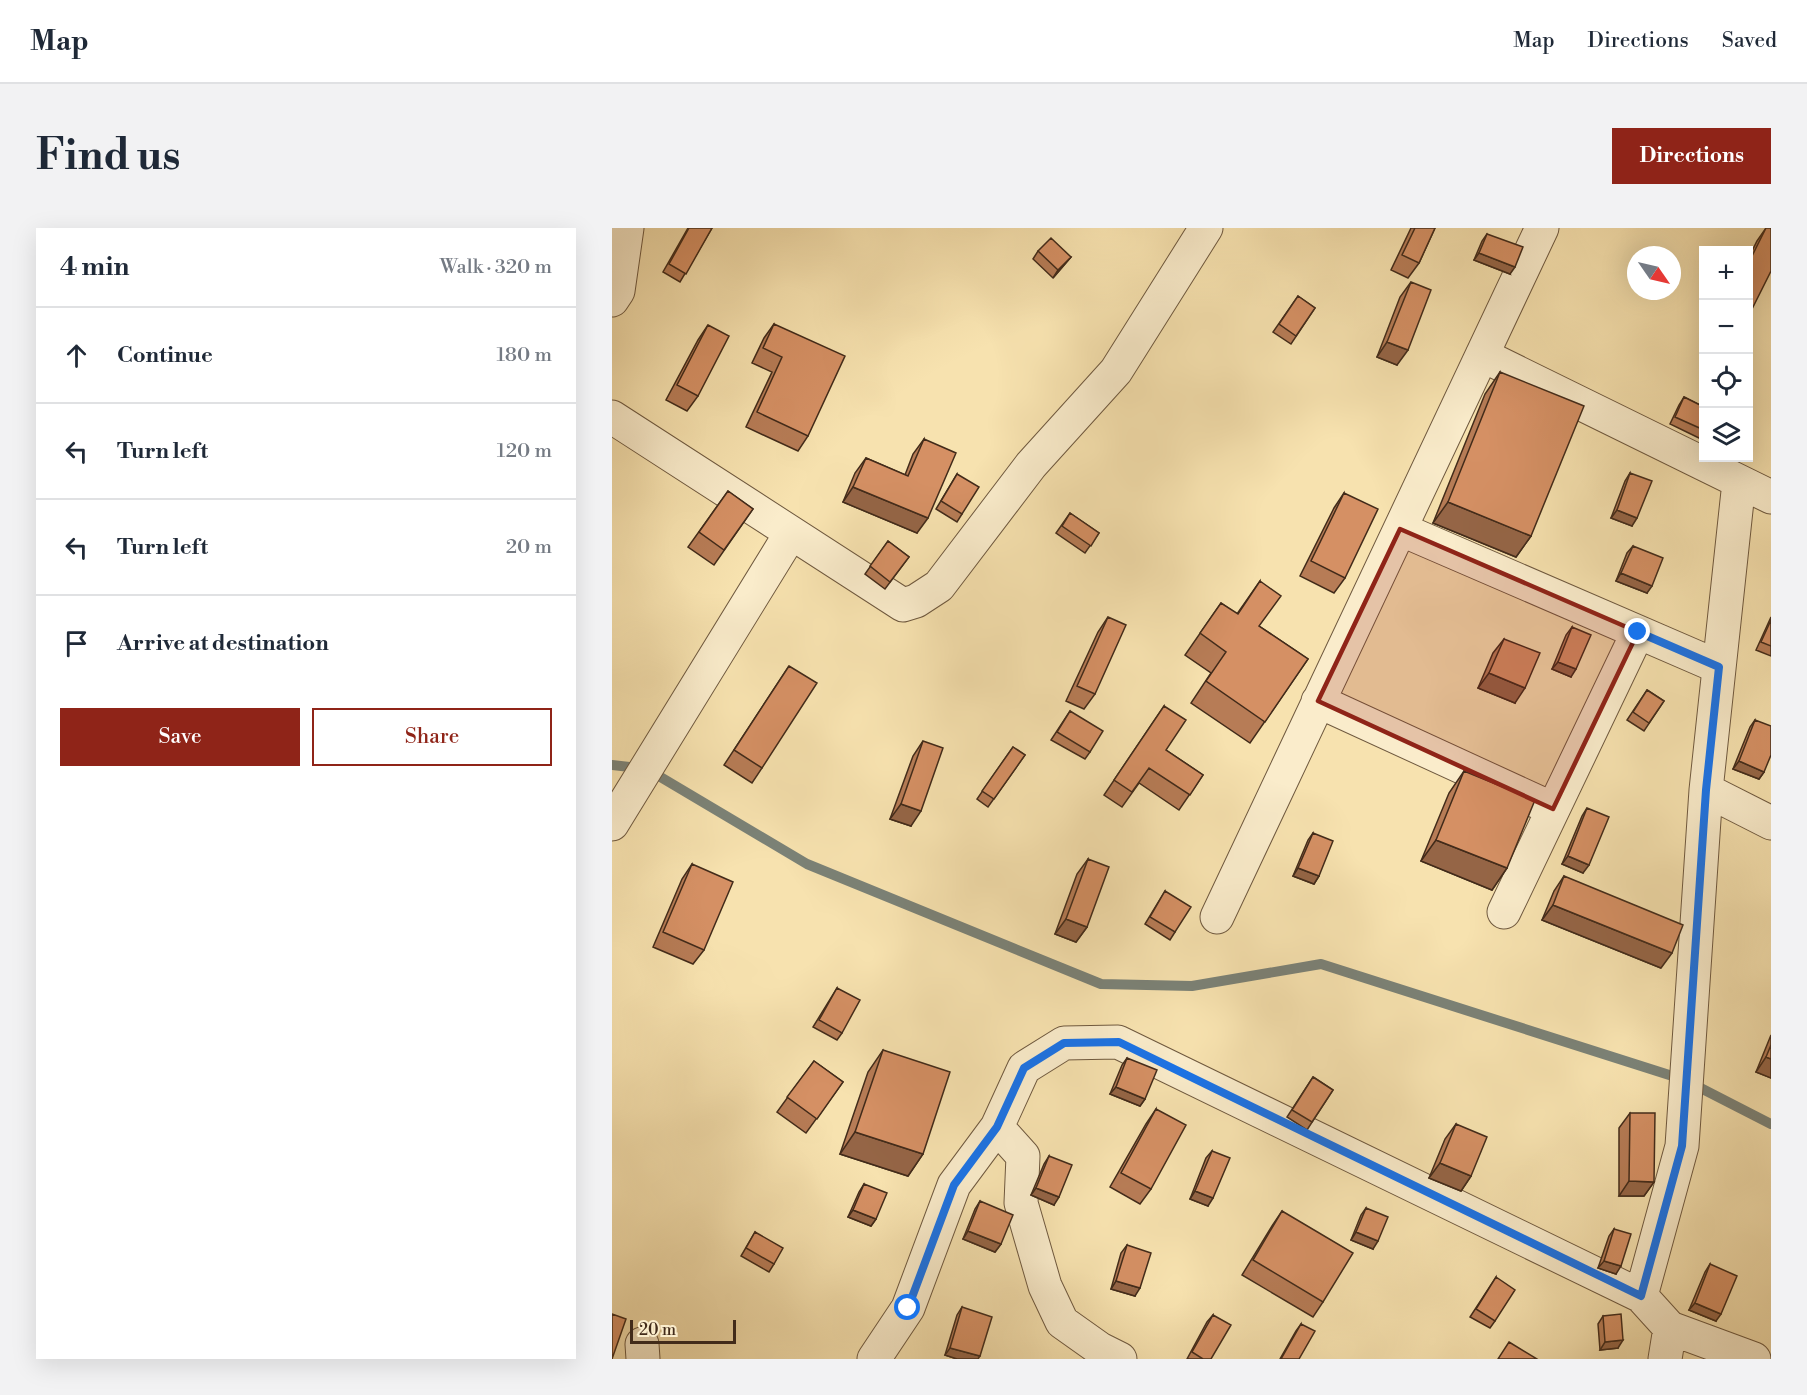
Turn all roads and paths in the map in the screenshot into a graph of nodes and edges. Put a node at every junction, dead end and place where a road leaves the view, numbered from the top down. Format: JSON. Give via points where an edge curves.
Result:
{"nodes":[{"id":1,"x":627,"y":228,"type":"edge"},
{"id":2,"x":1206,"y":228,"type":"edge"},
{"id":3,"x":1542,"y":228,"type":"edge"},
{"id":4,"x":612,"y":300,"type":"edge"},
{"id":5,"x":1482,"y":355,"type":"junction"},
{"id":6,"x":612,"y":417,"type":"edge"},
{"id":7,"x":1739,"y":482,"type":"junction"},
{"id":8,"x":1771,"y":497,"type":"edge"},
{"id":9,"x":1400,"y":529,"type":"junction"},
{"id":10,"x":791,"y":533,"type":"junction"},
{"id":11,"x":1638,"y":632,"type":"junction"},
{"id":12,"x":1719,"y":667,"type":"junction"},
{"id":13,"x":1318,"y":701,"type":"junction"},
{"id":14,"x":1706,"y":790,"type":"junction"},
{"id":15,"x":1553,"y":809,"type":"junction"},
{"id":16,"x":612,"y":824,"type":"edge"},
{"id":17,"x":1771,"y":824,"type":"edge"},
{"id":18,"x":1504,"y":912,"type":"dead end"},
{"id":19,"x":1217,"y":916,"type":"dead end"},
{"id":20,"x":997,"y":1127,"type":"junction"},
{"id":21,"x":1641,"y":1296,"type":"junction"},
{"id":22,"x":1668,"y":1343,"type":"edge"},
{"id":23,"x":874,"y":1359,"type":"edge"},
{"id":24,"x":1120,"y":1359,"type":"edge"},
{"id":25,"x":1754,"y":1359,"type":"edge"}],
"edges":[{"from":1,"to":4,"type":"street","via":[[618,291]]},
{"from":2,"to":10,"type":"street","via":[[1116,371],[1031,465],[939,586],[916,602],[903,605]]},
{"from":3,"to":5,"type":"street"},
{"from":5,"to":7,"type":"street"},
{"from":5,"to":9,"type":"street"},
{"from":6,"to":10,"type":"street"},
{"from":7,"to":8,"type":"street"},
{"from":7,"to":12,"type":"street"},
{"from":9,"to":11,"type":"street"},
{"from":9,"to":13,"type":"street"},
{"from":10,"to":16,"type":"street"},
{"from":11,"to":12,"type":"street"},
{"from":11,"to":15,"type":"street"},
{"from":12,"to":14,"type":"street"},
{"from":13,"to":15,"type":"street"},
{"from":13,"to":19,"type":"street"},
{"from":14,"to":17,"type":"street"},
{"from":14,"to":21,"type":"street","via":[[1682,1146]]},
{"from":15,"to":18,"type":"street"},
{"from":20,"to":21,"type":"street","via":[[1024,1068],[1064,1043],[1119,1042]]},
{"from":20,"to":23,"type":"street","via":[[954,1185],[908,1308]]},
{"from":20,"to":24,"type":"street","via":[[1023,1156],[1021,1203],[1045,1286],[1062,1322]]},
{"from":21,"to":22,"type":"street"},
{"from":22,"to":25,"type":"street"}]}
